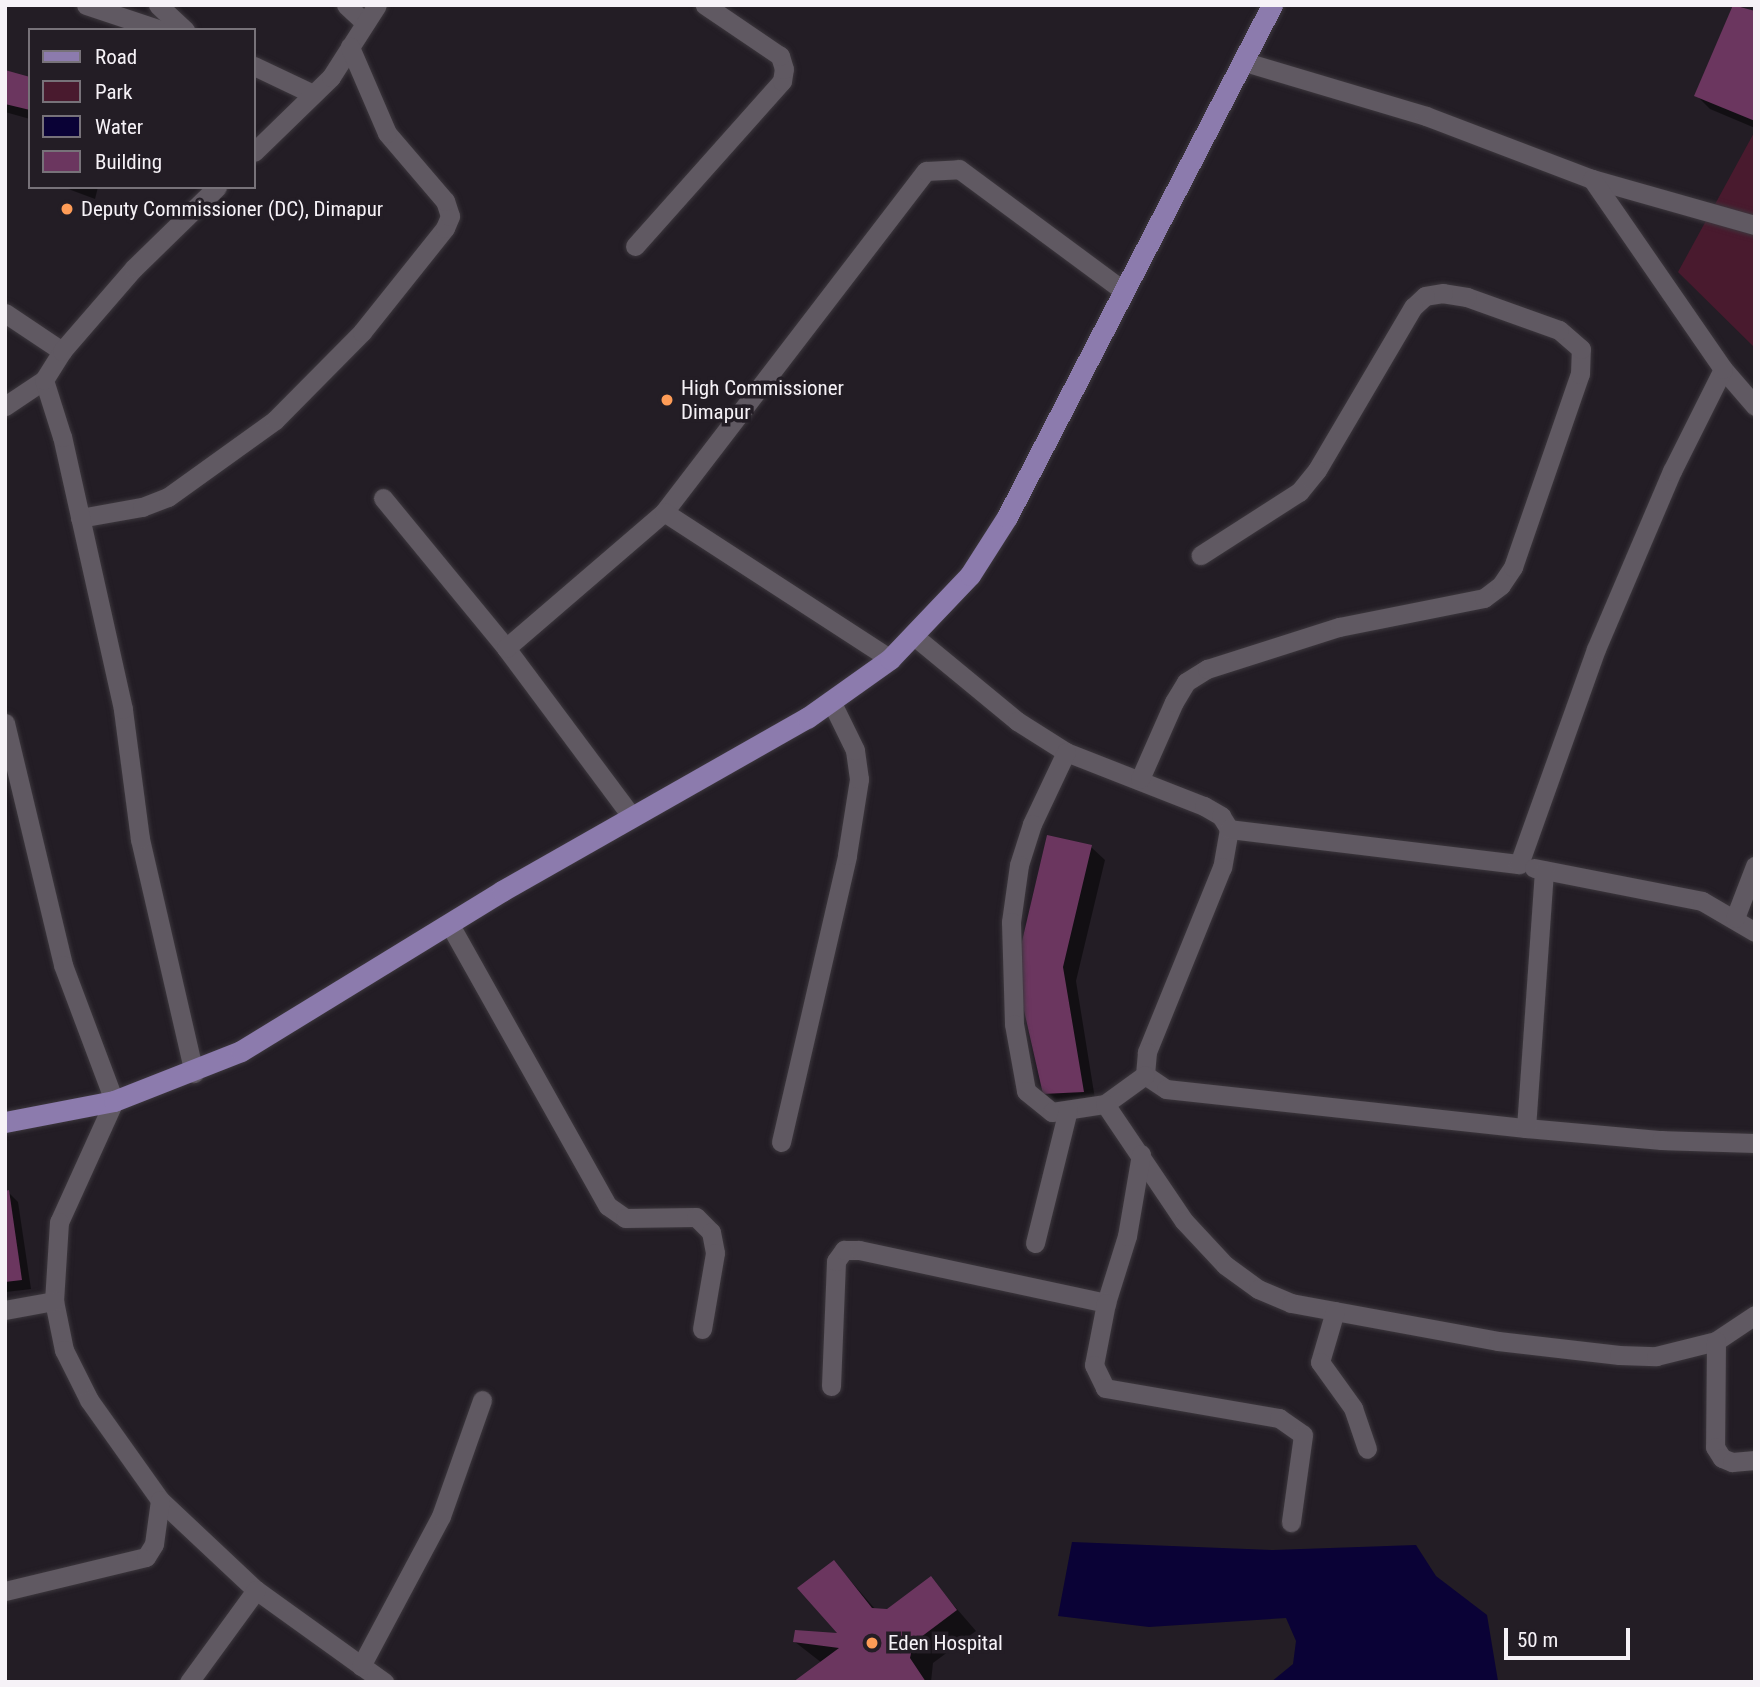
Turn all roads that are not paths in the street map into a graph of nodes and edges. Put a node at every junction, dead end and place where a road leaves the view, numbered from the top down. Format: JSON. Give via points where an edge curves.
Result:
{"nodes":[{"id":1,"x":86,"y":5,"type":"edge"},
{"id":2,"x":158,"y":5,"type":"edge"},
{"id":3,"x":346,"y":5,"type":"edge"},
{"id":4,"x":377,"y":5,"type":"edge"},
{"id":5,"x":705,"y":5,"type":"edge"},
{"id":6,"x":1272,"y":5,"type":"edge"},
{"id":7,"x":365,"y":23,"type":"junction"},
{"id":8,"x":155,"y":28,"type":"edge"},
{"id":9,"x":182,"y":28,"type":"edge"},
{"id":10,"x":350,"y":47,"type":"junction"},
{"id":11,"x":1242,"y":61,"type":"junction"},
{"id":12,"x":256,"y":67,"type":"edge"},
{"id":13,"x":313,"y":94,"type":"junction"},
{"id":14,"x":256,"y":150,"type":"edge"},
{"id":15,"x":1592,"y":180,"type":"junction"},
{"id":16,"x":216,"y":189,"type":"edge"},
{"id":17,"x":1755,"y":225,"type":"edge"},
{"id":18,"x":635,"y":246,"type":"dead end"},
{"id":19,"x":1124,"y":290,"type":"junction"},
{"id":20,"x":5,"y":313,"type":"edge"},
{"id":21,"x":62,"y":351,"type":"junction"},
{"id":22,"x":1723,"y":369,"type":"junction"},
{"id":23,"x":44,"y":380,"type":"junction"},
{"id":24,"x":5,"y":406,"type":"edge"},
{"id":25,"x":1755,"y":406,"type":"edge"},
{"id":26,"x":383,"y":498,"type":"dead end"},
{"id":27,"x":664,"y":512,"type":"junction"},
{"id":28,"x":80,"y":518,"type":"junction"},
{"id":29,"x":1201,"y":555,"type":"dead end"},
{"id":30,"x":915,"y":636,"type":"junction"},
{"id":31,"x":506,"y":648,"type":"junction"},
{"id":32,"x":890,"y":659,"type":"junction"},
{"id":33,"x":832,"y":703,"type":"junction"},
{"id":34,"x":5,"y":723,"type":"edge"},
{"id":35,"x":1066,"y":752,"type":"junction"},
{"id":36,"x":1140,"y":779,"type":"junction"},
{"id":37,"x":632,"y":817,"type":"junction"},
{"id":38,"x":1229,"y":830,"type":"junction"},
{"id":39,"x":1519,"y":864,"type":"junction"},
{"id":40,"x":1755,"y":866,"type":"edge"},
{"id":41,"x":1544,"y":870,"type":"junction"},
{"id":42,"x":1735,"y":918,"type":"junction"},
{"id":43,"x":450,"y":925,"type":"junction"},
{"id":44,"x":1755,"y":932,"type":"edge"},
{"id":45,"x":194,"y":1073,"type":"junction"},
{"id":46,"x":1145,"y":1075,"type":"junction"},
{"id":47,"x":114,"y":1101,"type":"junction"},
{"id":48,"x":1105,"y":1104,"type":"junction"},
{"id":49,"x":1068,"y":1110,"type":"junction"},
{"id":50,"x":5,"y":1122,"type":"edge"},
{"id":51,"x":1526,"y":1128,"type":"junction"},
{"id":52,"x":781,"y":1142,"type":"dead end"},
{"id":53,"x":1755,"y":1143,"type":"edge"},
{"id":54,"x":1141,"y":1154,"type":"junction"},
{"id":55,"x":1035,"y":1243,"type":"dead end"},
{"id":56,"x":54,"y":1301,"type":"junction"},
{"id":57,"x":1106,"y":1303,"type":"junction"},
{"id":58,"x":5,"y":1310,"type":"edge"},
{"id":59,"x":1335,"y":1311,"type":"junction"},
{"id":60,"x":1755,"y":1315,"type":"edge"},
{"id":61,"x":702,"y":1329,"type":"dead end"},
{"id":62,"x":1716,"y":1341,"type":"junction"},
{"id":63,"x":831,"y":1386,"type":"dead end"},
{"id":64,"x":482,"y":1400,"type":"dead end"},
{"id":65,"x":1367,"y":1449,"type":"dead end"},
{"id":66,"x":1755,"y":1460,"type":"edge"},
{"id":67,"x":160,"y":1500,"type":"junction"},
{"id":68,"x":1291,"y":1522,"type":"dead end"},
{"id":69,"x":256,"y":1590,"type":"junction"},
{"id":70,"x":5,"y":1591,"type":"edge"},
{"id":71,"x":361,"y":1666,"type":"junction"},
{"id":72,"x":189,"y":1682,"type":"edge"},
{"id":73,"x":384,"y":1682,"type":"edge"}],
"edges":[{"from":1,"to":8,"type":"street"},
{"from":2,"to":9,"type":"street"},
{"from":3,"to":7,"type":"street"},
{"from":4,"to":7,"type":"street"},
{"from":5,"to":18,"type":"street","via":[[780,56],[785,69],[782,81]]},
{"from":6,"to":11,"type":"main road"},
{"from":7,"to":10,"type":"street"},
{"from":10,"to":13,"type":"street"},
{"from":10,"to":28,"type":"street","via":[[387,133],[445,201],[450,216],[445,228],[362,332],[275,420],[168,497],[142,508]]},
{"from":11,"to":15,"type":"street","via":[[1439,120]]},
{"from":11,"to":19,"type":"main road"},
{"from":12,"to":13,"type":"street"},
{"from":13,"to":14,"type":"street"},
{"from":15,"to":17,"type":"street"},
{"from":15,"to":22,"type":"street"},
{"from":16,"to":21,"type":"street","via":[[135,268]]},
{"from":19,"to":27,"type":"street","via":[[959,169],[926,171]]},
{"from":19,"to":30,"type":"main road","via":[[990,546]]},
{"from":20,"to":21,"type":"street"},
{"from":21,"to":23,"type":"street"},
{"from":22,"to":25,"type":"street"},
{"from":22,"to":39,"type":"street","via":[[1672,471],[1596,649]]},
{"from":23,"to":24,"type":"street"},
{"from":23,"to":28,"type":"street"},
{"from":26,"to":31,"type":"street"},
{"from":27,"to":31,"type":"street"},
{"from":27,"to":32,"type":"street"},
{"from":28,"to":45,"type":"street","via":[[123,709],[139,839]]},
{"from":29,"to":36,"type":"street","via":[[1299,492],[1317,470],[1413,307],[1425,296],[1466,297],[1559,330],[1581,349],[1575,387],[1513,567],[1501,585],[1484,598],[1339,627],[1206,669],[1186,682]]},
{"from":30,"to":32,"type":"main road"},
{"from":30,"to":35,"type":"street","via":[[1017,721]]},
{"from":31,"to":37,"type":"street"},
{"from":32,"to":33,"type":"main road"},
{"from":33,"to":37,"type":"main road"},
{"from":33,"to":52,"type":"street","via":[[855,750],[859,779],[847,855]]},
{"from":34,"to":47,"type":"street","via":[[63,965]]},
{"from":35,"to":36,"type":"street"},
{"from":35,"to":49,"type":"street","via":[[1032,824],[1019,865],[1010,969],[1026,1091],[1052,1112]]},
{"from":36,"to":38,"type":"street","via":[[1205,806],[1221,816]]},
{"from":37,"to":43,"type":"main road"},
{"from":38,"to":39,"type":"street"},
{"from":38,"to":46,"type":"street","via":[[1222,867],[1147,1052]]},
{"from":39,"to":41,"type":"street"},
{"from":40,"to":42,"type":"street"},
{"from":41,"to":42,"type":"street","via":[[1702,901]]},
{"from":41,"to":51,"type":"street"},
{"from":42,"to":44,"type":"street"},
{"from":43,"to":45,"type":"main road","via":[[241,1051]]},
{"from":43,"to":61,"type":"street","via":[[608,1206],[625,1218],[696,1217],[710,1232],[715,1253]]},
{"from":45,"to":47,"type":"main road"},
{"from":46,"to":48,"type":"street"},
{"from":46,"to":51,"type":"street","via":[[1166,1089],[1210,1097]]},
{"from":47,"to":50,"type":"main road"},
{"from":47,"to":56,"type":"street","via":[[59,1222]]},
{"from":48,"to":49,"type":"street"},
{"from":48,"to":54,"type":"street"},
{"from":49,"to":55,"type":"street"},
{"from":51,"to":53,"type":"street"},
{"from":54,"to":57,"type":"street","via":[[1127,1236]]},
{"from":54,"to":59,"type":"street","via":[[1184,1221],[1225,1265],[1258,1289],[1291,1303]]},
{"from":56,"to":58,"type":"street"},
{"from":56,"to":67,"type":"street","via":[[64,1350],[89,1400]]},
{"from":57,"to":63,"type":"street","via":[[844,1250],[836,1261]]},
{"from":57,"to":68,"type":"street","via":[[1094,1364],[1105,1388],[1279,1418],[1303,1434]]},
{"from":59,"to":62,"type":"street","via":[[1498,1341],[1619,1355],[1656,1356]]},
{"from":59,"to":65,"type":"street","via":[[1320,1362],[1353,1408]]},
{"from":60,"to":62,"type":"street"},
{"from":62,"to":66,"type":"street","via":[[1715,1447],[1722,1458],[1732,1462]]},
{"from":64,"to":71,"type":"street","via":[[441,1516]]},
{"from":67,"to":69,"type":"street"},
{"from":67,"to":70,"type":"street","via":[[154,1544],[146,1557]]},
{"from":69,"to":71,"type":"street"},
{"from":69,"to":72,"type":"street"},
{"from":71,"to":73,"type":"street"}]}
